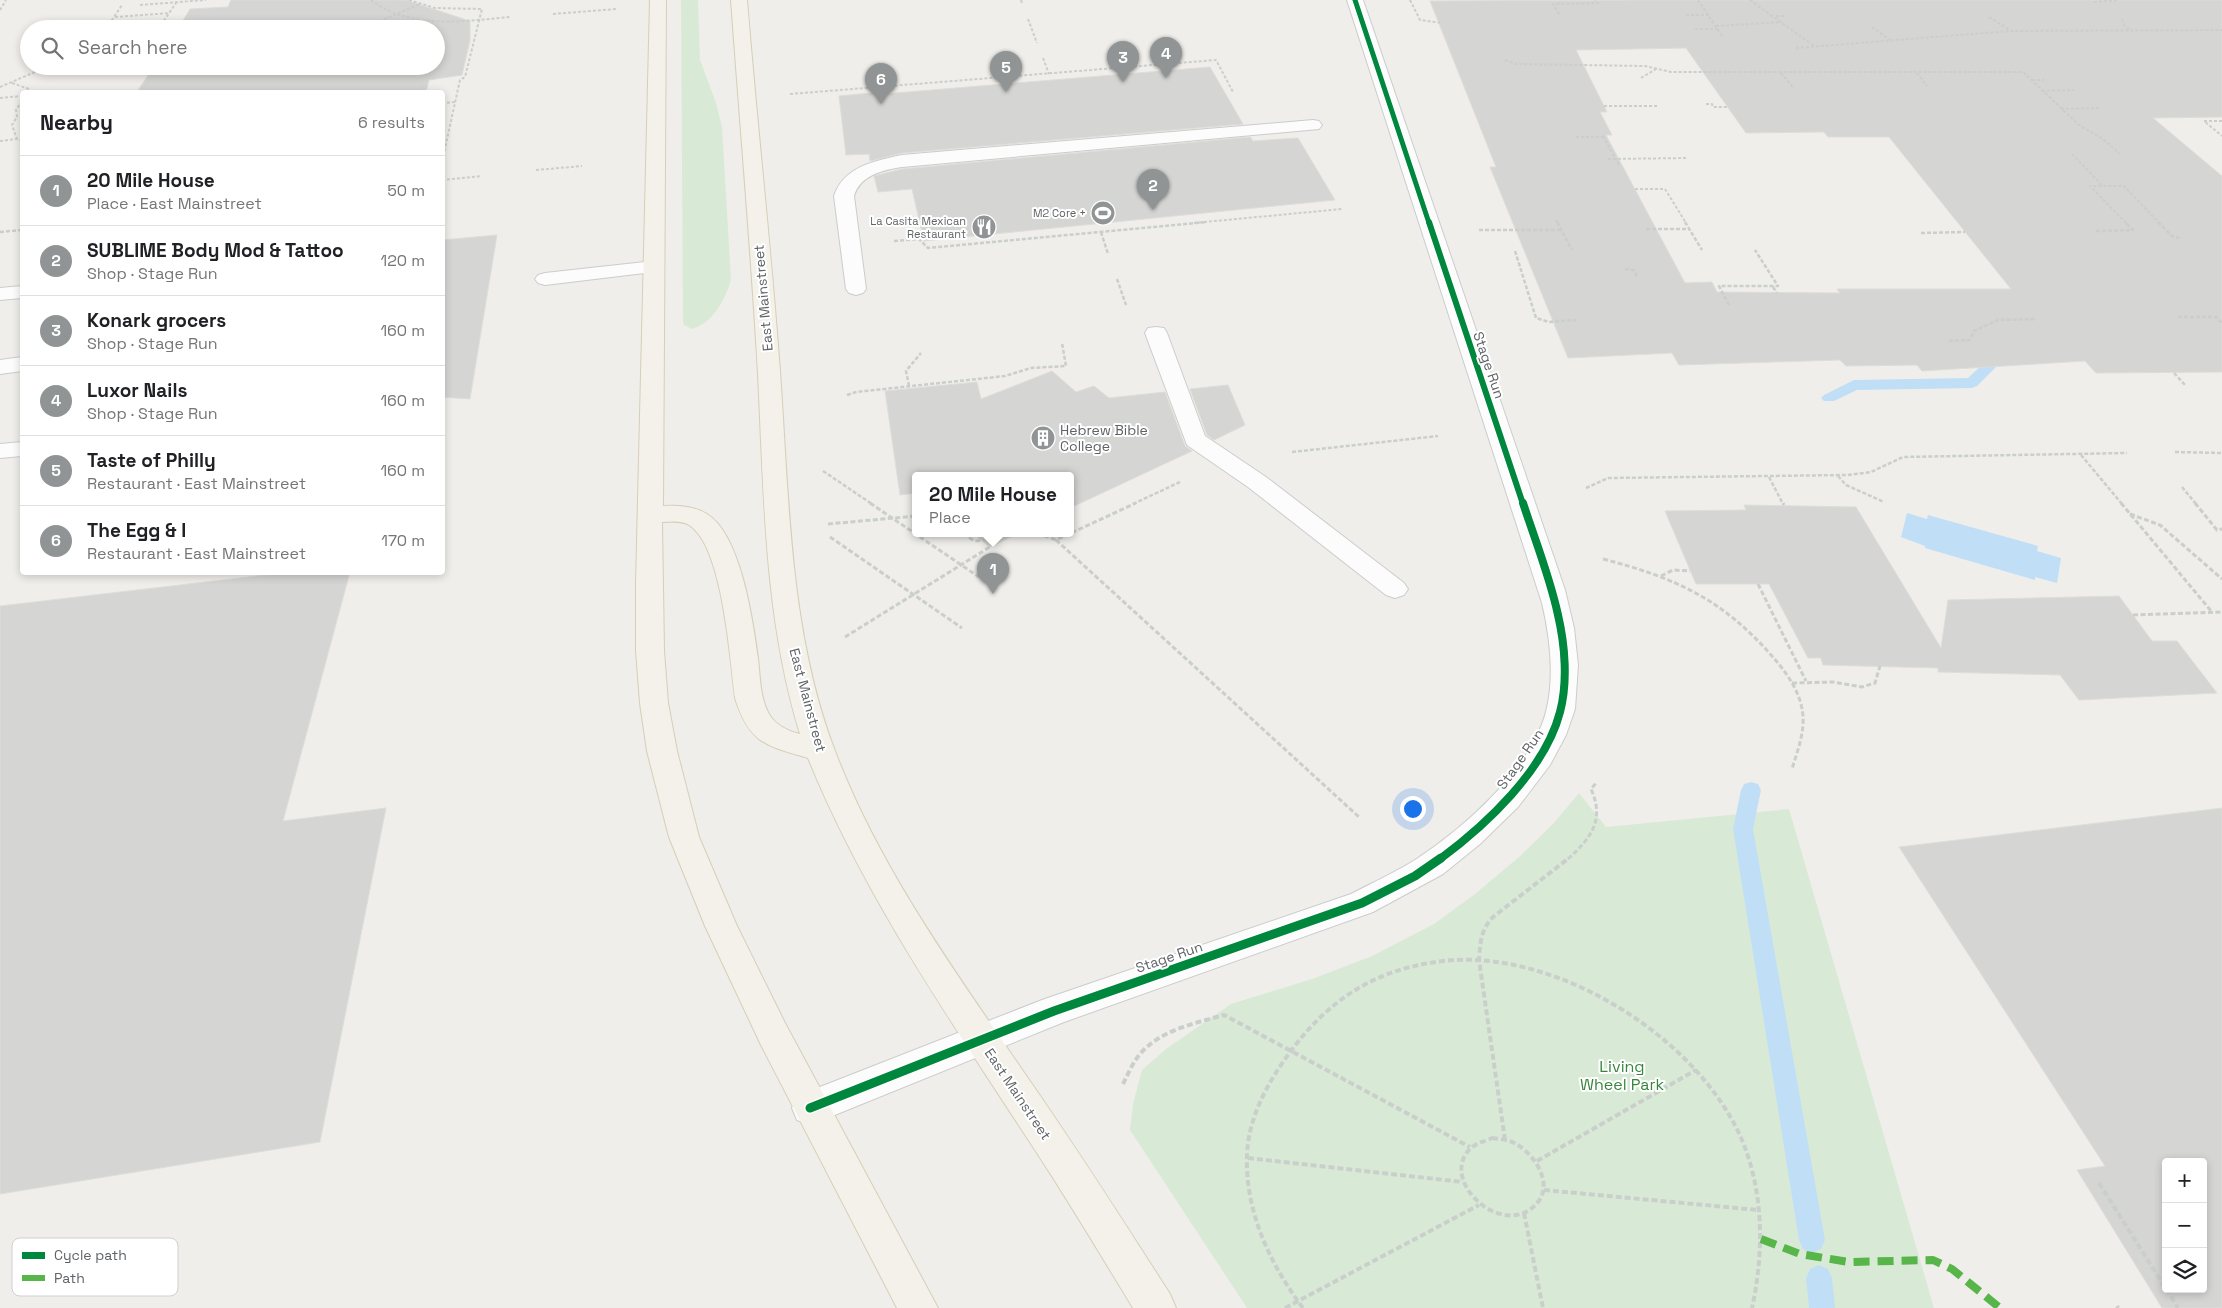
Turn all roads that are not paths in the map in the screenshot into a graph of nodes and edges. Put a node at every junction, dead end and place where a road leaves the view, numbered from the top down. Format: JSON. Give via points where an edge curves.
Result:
{"nodes":[{"id":1,"x":658,"y":0,"type":"edge"},
{"id":2,"x":739,"y":0,"type":"edge"},
{"id":3,"x":1354,"y":0,"type":"edge"},
{"id":4,"x":1314,"y":124,"type":"dead end"},
{"id":5,"x":654,"y":267,"type":"junction"},
{"id":6,"x":545,"y":279,"type":"dead end"},
{"id":7,"x":856,"y":289,"type":"dead end"},
{"id":8,"x":20,"y":292,"type":"edge"},
{"id":9,"x":0,"y":294,"type":"edge"},
{"id":10,"x":1156,"y":333,"type":"dead end"},
{"id":11,"x":20,"y":364,"type":"edge"},
{"id":12,"x":0,"y":367,"type":"edge"},
{"id":13,"x":20,"y":449,"type":"edge"},
{"id":14,"x":0,"y":451,"type":"edge"},
{"id":15,"x":651,"y":515,"type":"junction"},
{"id":16,"x":1395,"y":589,"type":"dead end"},
{"id":17,"x":820,"y":750,"type":"junction"},
{"id":18,"x":981,"y":1038,"type":"junction"},
{"id":19,"x":810,"y":1108,"type":"junction"},
{"id":20,"x":918,"y":1308,"type":"edge"},
{"id":21,"x":1156,"y":1308,"type":"edge"}],
"edges":[{"from":1,"to":5,"type":"main road"},
{"from":2,"to":17,"type":"main road","name":"East Mainstreet","via":[[786,608],[798,676]]},
{"from":3,"to":18,"type":"street","name":"Stage Run","via":[[1554,597],[1565,659],[1561,712],[1554,733],[1525,777],[1483,824],[1433,864],[1398,885],[1362,903]]},
{"from":4,"to":7,"type":"street","via":[[902,161],[871,169],[845,187]]},
{"from":5,"to":6,"type":"street"},
{"from":5,"to":15,"type":"main road"},
{"from":8,"to":9,"type":"street"},
{"from":10,"to":16,"type":"street","via":[[1195,440],[1257,482]]},
{"from":11,"to":12,"type":"street"},
{"from":13,"to":14,"type":"street"},
{"from":15,"to":17,"type":"main road","via":[[678,513],[690,516],[702,522],[712,534],[732,588],[754,716],[770,735]]},
{"from":15,"to":19,"type":"main road","via":[[650,651],[654,703],[662,751],[684,837],[721,926]]},
{"from":17,"to":18,"type":"main road","name":"East Mainstreet","via":[[879,875]]},
{"from":18,"to":19,"type":"street","name":"Stage Run"},
{"from":18,"to":21,"type":"main road","name":"East Mainstreet"},
{"from":19,"to":20,"type":"main road"}]}
